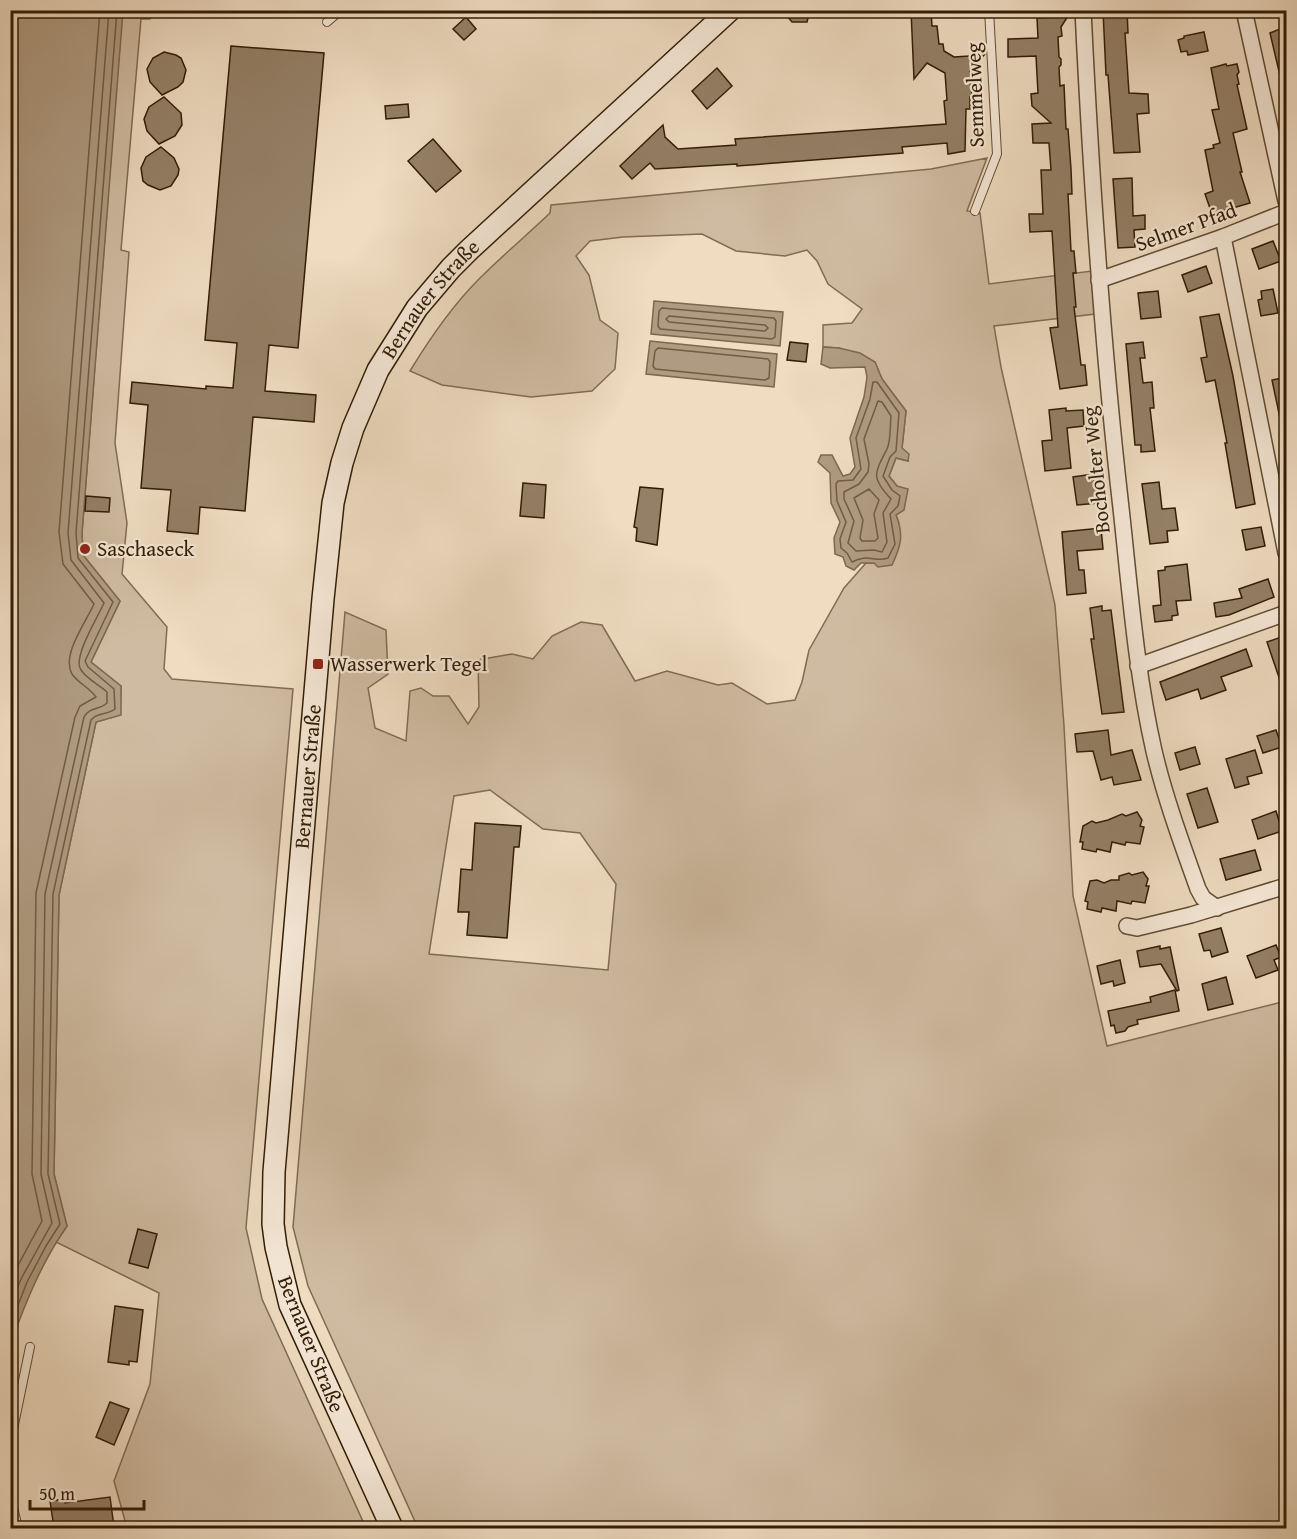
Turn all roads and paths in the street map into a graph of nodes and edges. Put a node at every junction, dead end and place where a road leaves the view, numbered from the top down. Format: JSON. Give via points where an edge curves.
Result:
{"nodes":[{"id":1,"x":341,"y":10,"type":"edge"},
{"id":2,"x":730,"y":10,"type":"edge"},
{"id":3,"x":989,"y":10,"type":"edge"},
{"id":4,"x":1083,"y":10,"type":"edge"},
{"id":5,"x":1244,"y":10,"type":"edge"},
{"id":6,"x":327,"y":22,"type":"dead end"},
{"id":7,"x":1287,"y":201,"type":"edge"},
{"id":8,"x":975,"y":211,"type":"dead end"},
{"id":9,"x":1287,"y":212,"type":"edge"},
{"id":10,"x":1223,"y":237,"type":"junction"},
{"id":11,"x":1099,"y":280,"type":"junction"},
{"id":12,"x":1287,"y":553,"type":"edge"},
{"id":13,"x":1287,"y":613,"type":"edge"},
{"id":14,"x":1138,"y":666,"type":"junction"},
{"id":15,"x":1287,"y":886,"type":"edge"},
{"id":16,"x":1217,"y":908,"type":"junction"},
{"id":17,"x":1127,"y":926,"type":"dead end"},
{"id":18,"x":30,"y":1347,"type":"dead end"},
{"id":19,"x":10,"y":1444,"type":"edge"},
{"id":20,"x":10,"y":1495,"type":"edge"},
{"id":21,"x":18,"y":1528,"type":"edge"},
{"id":22,"x":392,"y":1528,"type":"edge"}],
"edges":[{"from":1,"to":6,"type":"lane"},
{"from":2,"to":22,"type":"main road","name":"Bernauer Straße","via":[[469,249],[431,289],[399,334],[373,381],[353,428],[337,482],[323,599],[274,1172],[273,1224],[290,1305]]},
{"from":3,"to":8,"type":"lane","name":"Semmelweg","via":[[997,154]]},
{"from":4,"to":11,"type":"street","name":"Bocholter Weg"},
{"from":5,"to":7,"type":"street"},
{"from":9,"to":10,"type":"street","name":"Selmer Pfad"},
{"from":10,"to":11,"type":"street","name":"Selmer Pfad"},
{"from":10,"to":12,"type":"street"},
{"from":11,"to":14,"type":"street","name":"Bocholter Weg"},
{"from":13,"to":14,"type":"street"},
{"from":14,"to":16,"type":"street","name":"Bocholter Weg","via":[[1154,752],[1174,818],[1198,889]]},
{"from":15,"to":16,"type":"street"},
{"from":16,"to":17,"type":"street","via":[[1137,928]]},
{"from":18,"to":19,"type":"lane"},
{"from":20,"to":21,"type":"lane"}]}
